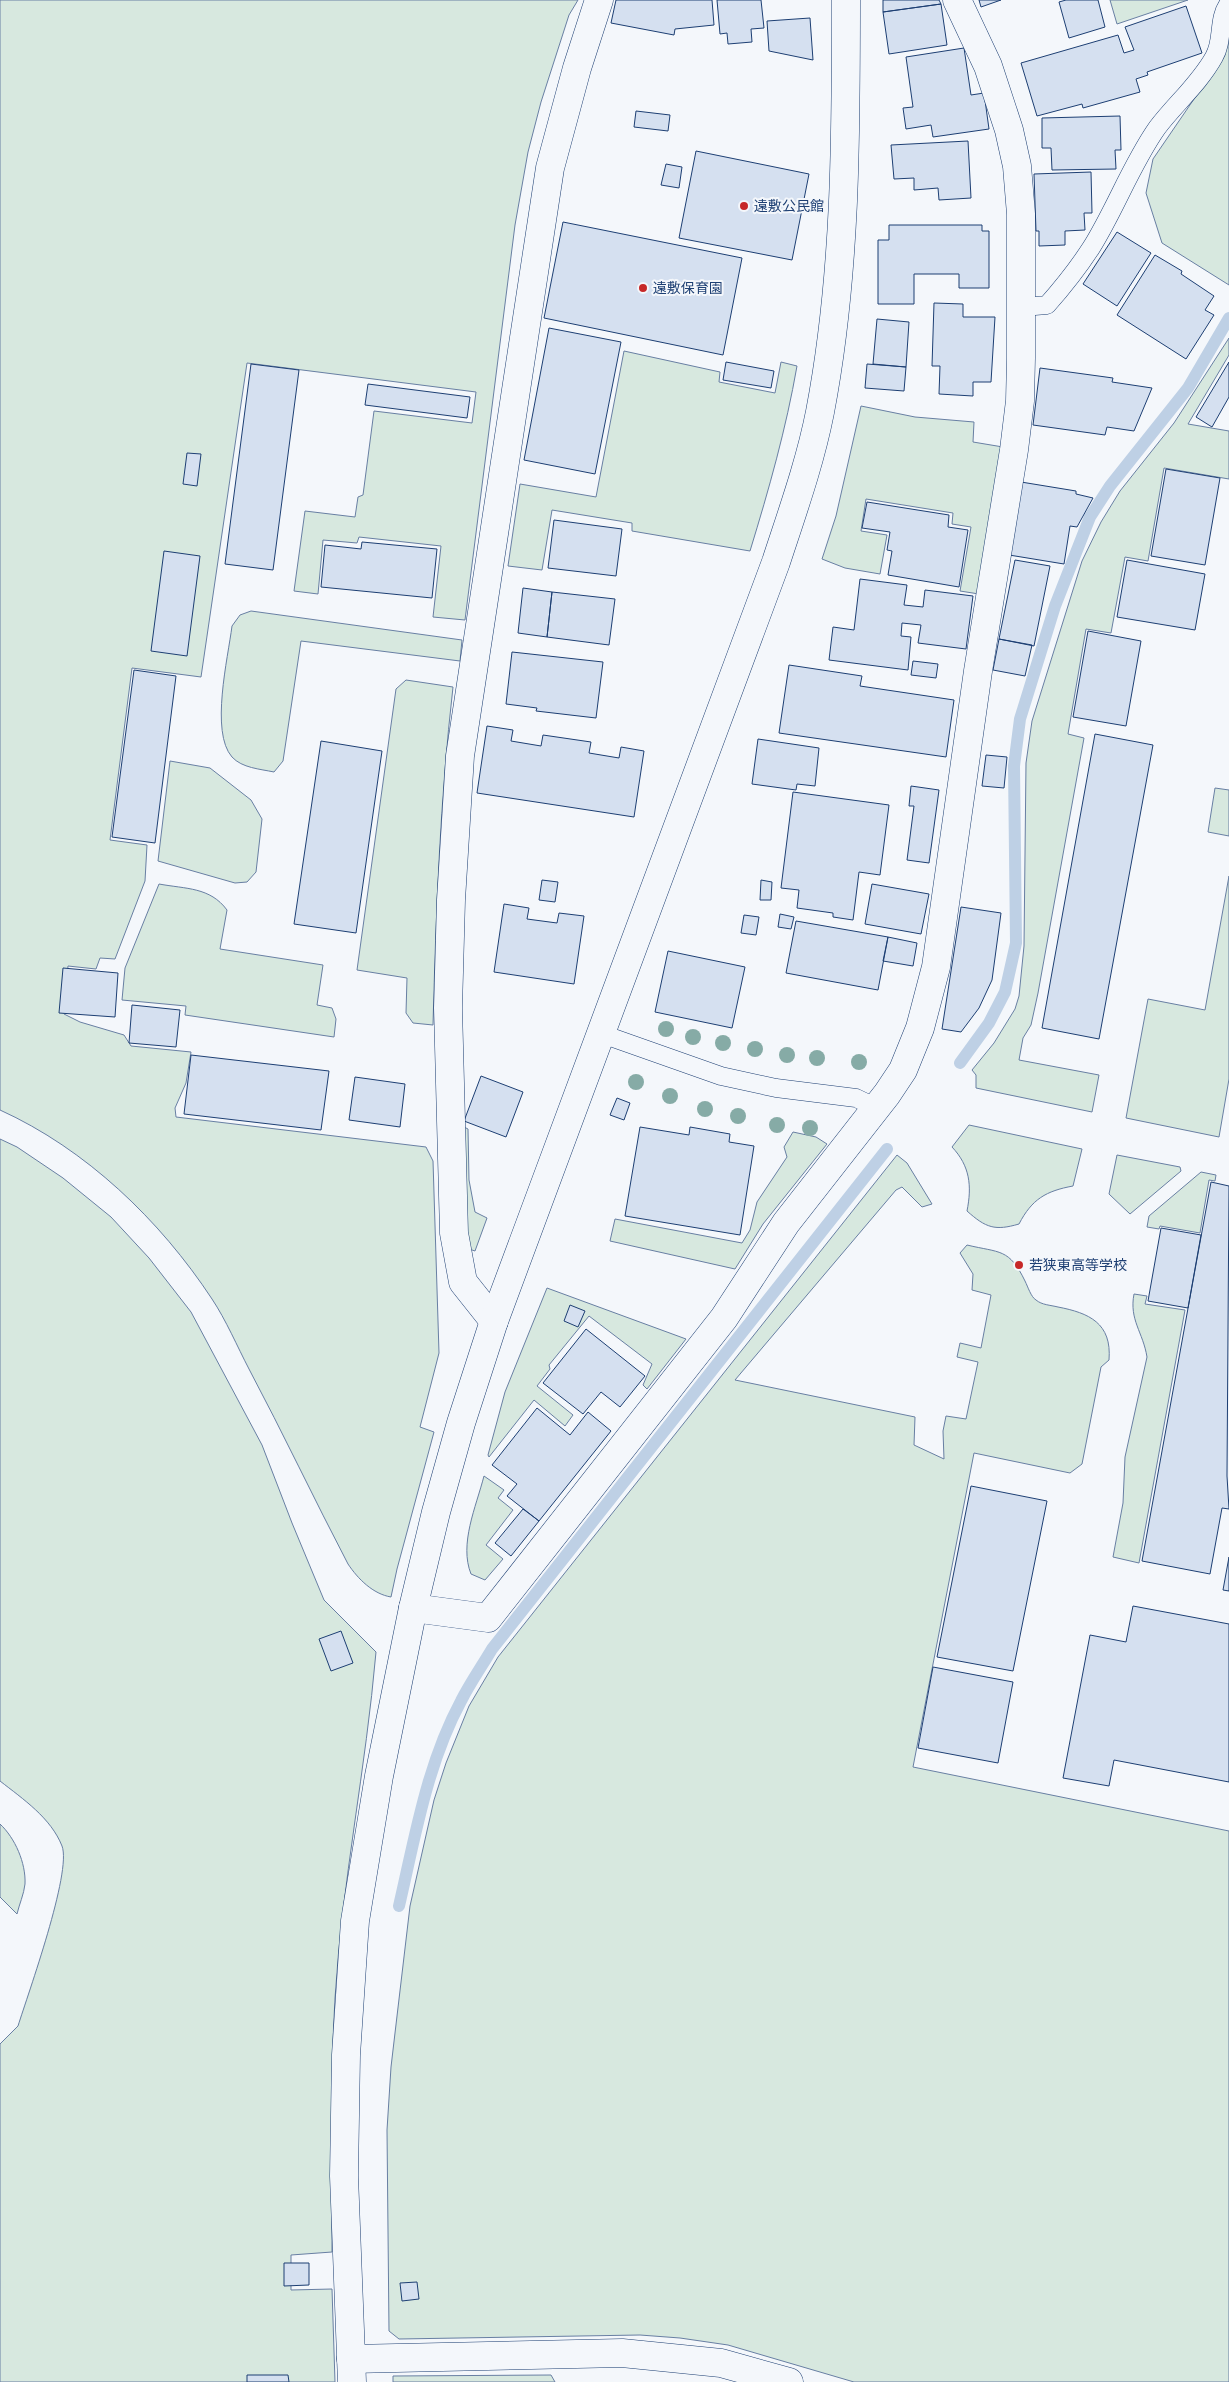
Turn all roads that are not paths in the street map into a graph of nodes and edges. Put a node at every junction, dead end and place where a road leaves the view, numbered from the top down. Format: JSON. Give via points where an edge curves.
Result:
{"nodes":[{"id":1,"x":600,"y":0,"type":"edge"},
{"id":2,"x":846,"y":0,"type":"edge"},
{"id":3,"x":957,"y":0,"type":"edge"},
{"id":4,"x":1229,"y":4,"type":"edge"},
{"id":5,"x":1022,"y":307,"type":"junction"},
{"id":6,"x":602,"y":1034,"type":"junction"},
{"id":7,"x":877,"y":1108,"type":"junction"},
{"id":8,"x":494,"y":1321,"type":"junction"},
{"id":9,"x":413,"y":1608,"type":"junction"},
{"id":10,"x":352,"y":2370,"type":"edge"},
{"id":11,"x":789,"y":2382,"type":"edge"}],
"edges":[{"from":1,"to":8,"type":"street","via":[[577,68],[550,168],[460,756],[448,1008],[454,1233],[463,1282]]},
{"from":2,"to":6,"type":"street","via":[[846,140],[840,269],[819,414],[776,562]]},
{"from":3,"to":5,"type":"street","via":[[988,66],[1017,166]]},
{"from":4,"to":5,"type":"lane","via":[[1222,17],[1221,40],[1215,56],[1158,128],[1091,247],[1047,305]]},
{"from":5,"to":7,"type":"street","via":[[1020,401],[1014,450],[978,671],[936,967],[920,1028],[903,1070]]},
{"from":6,"to":7,"type":"lane","via":[[721,1076],[776,1088],[856,1098]]},
{"from":6,"to":8,"type":"street"},
{"from":7,"to":9,"type":"street","via":[[786,1223],[724,1318],[488,1618]]},
{"from":8,"to":9,"type":"street","via":[[461,1423]]},
{"from":9,"to":10,"type":"street","via":[[355,1921],[345,2117],[346,2247]]},
{"from":10,"to":11,"type":"street","via":[[622,2353],[721,2363]]}]}
